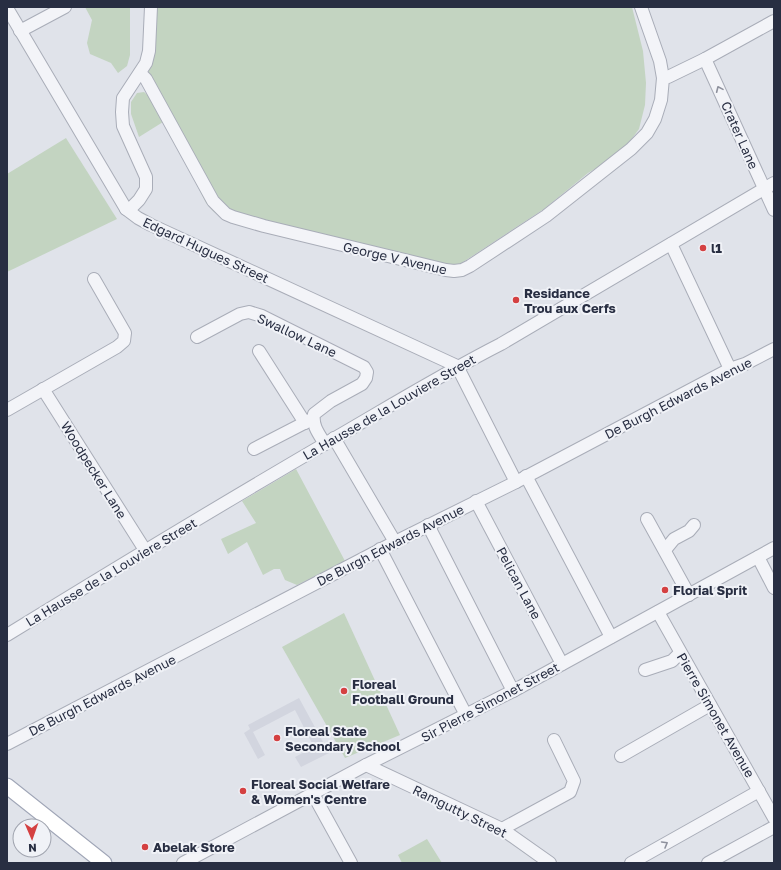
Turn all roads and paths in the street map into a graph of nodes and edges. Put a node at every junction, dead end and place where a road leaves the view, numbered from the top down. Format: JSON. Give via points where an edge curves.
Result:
{"nodes":[{"id":1,"x":65,"y":7,"type":"edge"},
{"id":2,"x":151,"y":7,"type":"edge"},
{"id":3,"x":640,"y":7,"type":"edge"},
{"id":4,"x":7,"y":8,"type":"edge"},
{"id":5,"x":774,"y":21,"type":"edge"},
{"id":6,"x":20,"y":31,"type":"junction"},
{"id":7,"x":706,"y":59,"type":"junction"},
{"id":8,"x":140,"y":73,"type":"junction"},
{"id":9,"x":663,"y":78,"type":"junction"},
{"id":10,"x":769,"y":186,"type":"edge"},
{"id":11,"x":126,"y":209,"type":"junction"},
{"id":12,"x":774,"y":210,"type":"edge"},
{"id":13,"x":671,"y":244,"type":"junction"},
{"id":14,"x":94,"y":279,"type":"dead end"},
{"id":15,"x":198,"y":337,"type":"dead end"},
{"id":16,"x":774,"y":349,"type":"edge"},
{"id":17,"x":259,"y":351,"type":"dead end"},
{"id":18,"x":457,"y":366,"type":"junction"},
{"id":19,"x":730,"y":369,"type":"junction"},
{"id":20,"x":43,"y":389,"type":"junction"},
{"id":21,"x":7,"y":410,"type":"edge"},
{"id":22,"x":311,"y":418,"type":"junction"},
{"id":23,"x":330,"y":441,"type":"junction"},
{"id":24,"x":254,"y":449,"type":"dead end"},
{"id":25,"x":521,"y":479,"type":"junction"},
{"id":26,"x":476,"y":501,"type":"junction"},
{"id":27,"x":647,"y":519,"type":"dead end"},
{"id":28,"x":428,"y":525,"type":"junction"},
{"id":29,"x":694,"y":525,"type":"dead end"},
{"id":30,"x":395,"y":542,"type":"junction"},
{"id":31,"x":774,"y":548,"type":"edge"},
{"id":32,"x":145,"y":550,"type":"junction"},
{"id":33,"x":380,"y":550,"type":"junction"},
{"id":34,"x":665,"y":550,"type":"junction"},
{"id":35,"x":758,"y":557,"type":"junction"},
{"id":36,"x":774,"y":588,"type":"edge"},
{"id":37,"x":689,"y":596,"type":"junction"},
{"id":38,"x":658,"y":612,"type":"junction"},
{"id":39,"x":7,"y":635,"type":"edge"},
{"id":40,"x":611,"y":637,"type":"junction"},
{"id":41,"x":680,"y":653,"type":"junction"},
{"id":42,"x":562,"y":664,"type":"junction"},
{"id":43,"x":645,"y":670,"type":"dead end"},
{"id":44,"x":513,"y":691,"type":"junction"},
{"id":45,"x":710,"y":705,"type":"junction"},
{"id":46,"x":466,"y":715,"type":"junction"},
{"id":47,"x":554,"y":740,"type":"dead end"},
{"id":48,"x":7,"y":744,"type":"edge"},
{"id":49,"x":621,"y":756,"type":"dead end"},
{"id":50,"x":366,"y":765,"type":"junction"},
{"id":51,"x":7,"y":786,"type":"edge"},
{"id":52,"x":759,"y":791,"type":"junction"},
{"id":53,"x":313,"y":794,"type":"junction"},
{"id":54,"x":774,"y":818,"type":"edge"},
{"id":55,"x":774,"y":827,"type":"edge"},
{"id":56,"x":502,"y":829,"type":"junction"},
{"id":57,"x":104,"y":863,"type":"edge"},
{"id":58,"x":183,"y":863,"type":"edge"},
{"id":59,"x":351,"y":863,"type":"edge"},
{"id":60,"x":550,"y":863,"type":"edge"},
{"id":61,"x":631,"y":863,"type":"edge"},
{"id":62,"x":708,"y":863,"type":"edge"}],
"edges":[{"from":1,"to":6,"type":"street"},
{"from":2,"to":8,"type":"street","via":[[149,51]]},
{"from":3,"to":9,"type":"street","name":"George V Avenue","via":[[660,61]]},
{"from":4,"to":6,"type":"street","name":"Edgard Hugues Street"},
{"from":5,"to":7,"type":"street"},
{"from":6,"to":11,"type":"street","name":"Edgard Hugues Street"},
{"from":7,"to":9,"type":"street"},
{"from":10,"to":7,"type":"street","name":"Crater Lane","one_way":true},
{"from":8,"to":9,"type":"street","name":"George V Avenue","via":[[146,79],[214,202],[226,214],[278,230],[454,271],[470,266],[546,216],[631,149],[647,133],[655,119],[661,100]]},
{"from":8,"to":11,"type":"street","via":[[122,98],[122,112],[123,126],[146,177],[146,188],[139,200]]},
{"from":10,"to":12,"type":"street","name":"Crater Lane"},
{"from":10,"to":13,"type":"street","name":"La Hausse de la Louviere Street"},
{"from":11,"to":18,"type":"street","name":"Edgard Hugues Street","via":[[151,225]]},
{"from":13,"to":18,"type":"street","name":"La Hausse de la Louviere Street","via":[[501,344]]},
{"from":13,"to":19,"type":"street"},
{"from":14,"to":20,"type":"street","via":[[125,334],[124,341]]},
{"from":15,"to":22,"type":"street","name":"Swallow Lane","via":[[240,314],[249,312],[262,316],[364,367],[367,372],[362,384],[331,401]]},
{"from":16,"to":19,"type":"street","name":"De Burgh Edwards Avenue"},
{"from":17,"to":22,"type":"street"},
{"from":18,"to":23,"type":"street","name":"La Hausse de la Louviere Street"},
{"from":18,"to":25,"type":"street"},
{"from":19,"to":25,"type":"street","name":"De Burgh Edwards Avenue"},
{"from":20,"to":21,"type":"street"},
{"from":20,"to":32,"type":"street","name":"Woodpecker Lane"},
{"from":22,"to":23,"type":"street","via":[[316,431]]},
{"from":22,"to":24,"type":"street"},
{"from":23,"to":30,"type":"street"},
{"from":23,"to":32,"type":"street","name":"La Hausse de la Louviere Street"},
{"from":25,"to":26,"type":"street","name":"De Burgh Edwards Avenue"},
{"from":25,"to":40,"type":"street"},
{"from":26,"to":28,"type":"street","name":"De Burgh Edwards Avenue"},
{"from":26,"to":42,"type":"street","name":"Pelican Lane"},
{"from":27,"to":34,"type":"street"},
{"from":28,"to":30,"type":"street","name":"De Burgh Edwards Avenue"},
{"from":28,"to":44,"type":"street"},
{"from":29,"to":34,"type":"street","via":[[689,531],[674,539]]},
{"from":30,"to":33,"type":"street","name":"De Burgh Edwards Avenue"},
{"from":31,"to":35,"type":"street","name":"Sir Pierre Simonet Street"},
{"from":32,"to":39,"type":"street","name":"La Hausse de la Louviere Street"},
{"from":33,"to":46,"type":"street"},
{"from":33,"to":48,"type":"street","name":"De Burgh Edwards Avenue"},
{"from":34,"to":37,"type":"street"},
{"from":35,"to":36,"type":"street"},
{"from":35,"to":37,"type":"street","name":"Sir Pierre Simonet Street"},
{"from":37,"to":38,"type":"street","name":"Sir Pierre Simonet Street"},
{"from":38,"to":40,"type":"street","name":"Sir Pierre Simonet Street"},
{"from":38,"to":41,"type":"street","name":"Pierre Simonet Avenue"},
{"from":40,"to":42,"type":"street","name":"Sir Pierre Simonet Street"},
{"from":41,"to":43,"type":"street","via":[[672,661]]},
{"from":41,"to":45,"type":"street","name":"Pierre Simonet Avenue"},
{"from":42,"to":44,"type":"street","name":"Sir Pierre Simonet Street"},
{"from":44,"to":46,"type":"street","name":"Sir Pierre Simonet Street"},
{"from":45,"to":49,"type":"street"},
{"from":45,"to":52,"type":"street","name":"Pierre Simonet Avenue"},
{"from":46,"to":50,"type":"street","name":"Sir Pierre Simonet Street"},
{"from":47,"to":56,"type":"street","via":[[574,781],[570,792]]},
{"from":50,"to":53,"type":"street","name":"Sir Pierre Simonet Street"},
{"from":50,"to":56,"type":"street","name":"Ramgutty Street"},
{"from":51,"to":57,"type":"main road"},
{"from":52,"to":54,"type":"street","name":"Pierre Simonet Avenue"},
{"from":61,"to":52,"type":"street","one_way":true},
{"from":53,"to":58,"type":"street","name":"Sir Pierre Simonet Street"},
{"from":53,"to":59,"type":"street"},
{"from":55,"to":62,"type":"street"},
{"from":56,"to":60,"type":"street","name":"Ramgutty Street"}]}
